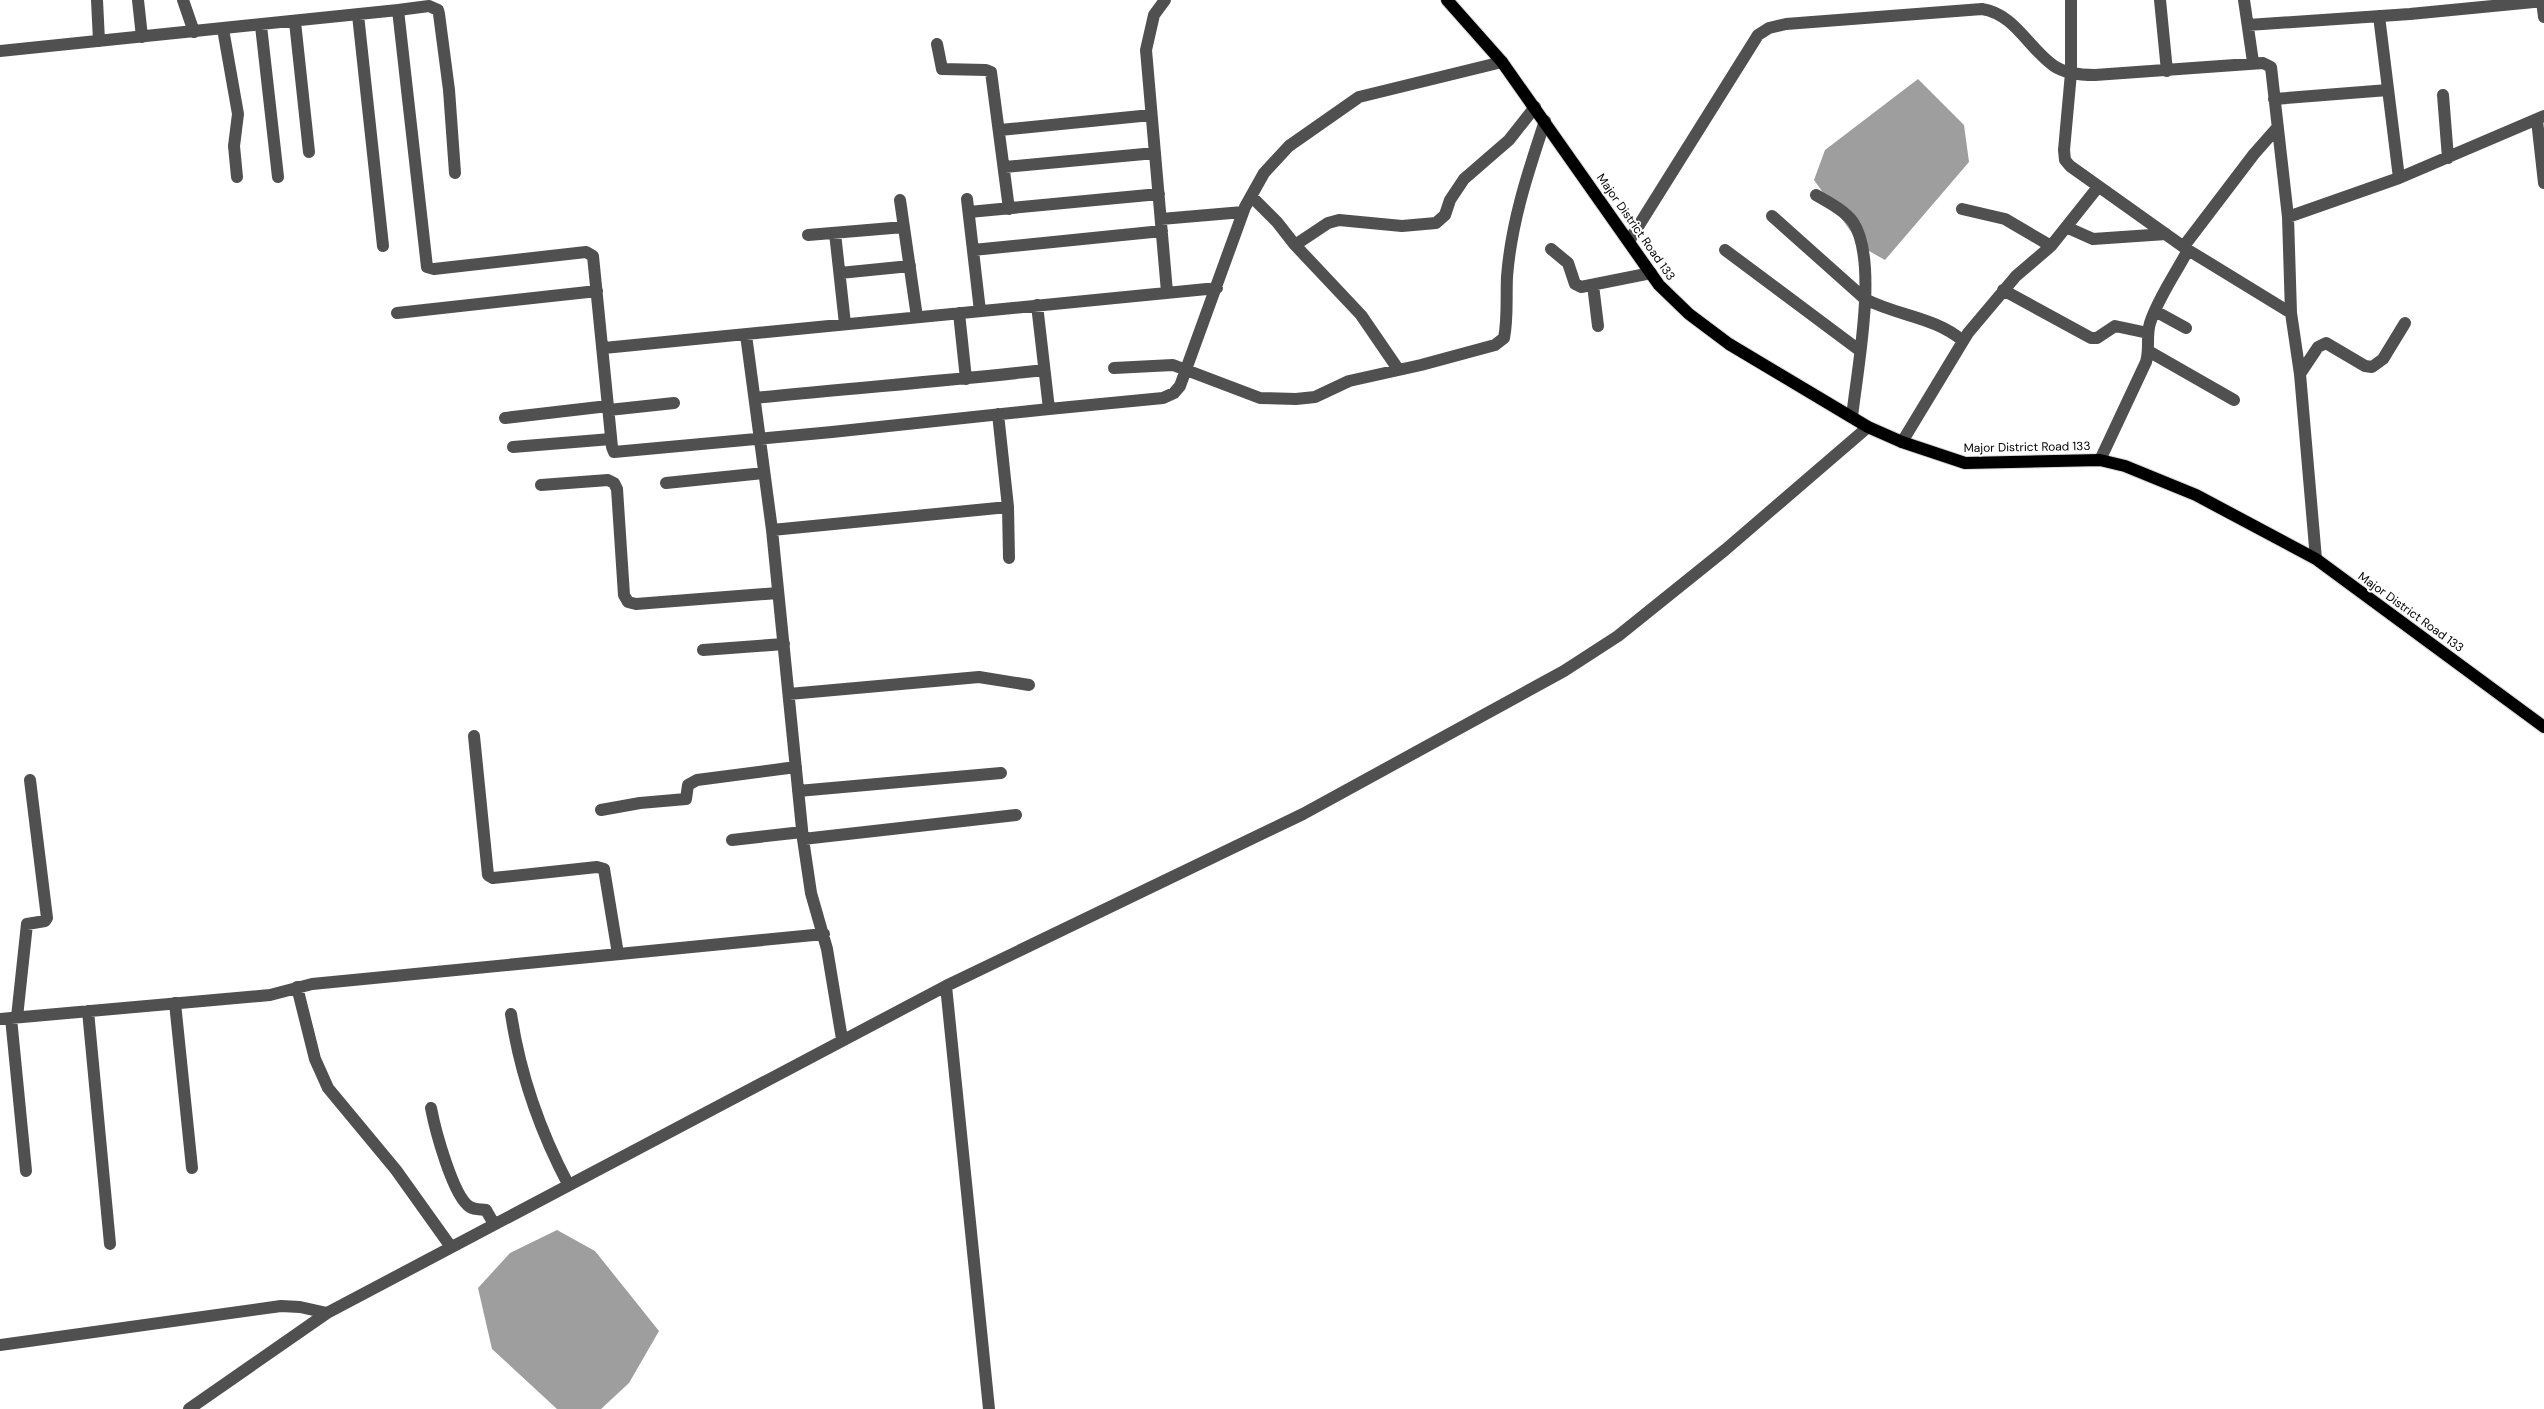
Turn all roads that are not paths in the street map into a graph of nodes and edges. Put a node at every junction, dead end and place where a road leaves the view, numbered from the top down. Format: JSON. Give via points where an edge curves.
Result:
{"nodes":[{"id":1,"x":97,"y":0,"type":"edge"},
{"id":2,"x":138,"y":0,"type":"edge"},
{"id":3,"x":183,"y":0,"type":"edge"},
{"id":4,"x":1165,"y":0,"type":"edge"},
{"id":5,"x":1447,"y":0,"type":"edge"},
{"id":6,"x":2071,"y":0,"type":"edge"},
{"id":7,"x":2160,"y":0,"type":"edge"},
{"id":8,"x":2244,"y":0,"type":"edge"},
{"id":9,"x":2543,"y":1,"type":"edge"},
{"id":10,"x":2439,"y":6,"type":"edge"},
{"id":11,"x":398,"y":10,"type":"junction"},
{"id":12,"x":358,"y":15,"type":"junction"},
{"id":13,"x":2379,"y":16,"type":"junction"},
{"id":14,"x":2544,"y":18,"type":"edge"},
{"id":15,"x":295,"y":22,"type":"junction"},
{"id":16,"x":2248,"y":25,"type":"junction"},
{"id":17,"x":260,"y":26,"type":"junction"},
{"id":18,"x":223,"y":29,"type":"junction"},
{"id":19,"x":194,"y":32,"type":"junction"},
{"id":20,"x":142,"y":37,"type":"junction"},
{"id":21,"x":99,"y":41,"type":"junction"},
{"id":22,"x":937,"y":44,"type":"dead end"},
{"id":23,"x":0,"y":51,"type":"edge"},
{"id":24,"x":1502,"y":62,"type":"junction"},
{"id":25,"x":2254,"y":62,"type":"junction"},
{"id":26,"x":2168,"y":71,"type":"junction"},
{"id":27,"x":2071,"y":73,"type":"junction"},
{"id":28,"x":2388,"y":90,"type":"junction"},
{"id":29,"x":2443,"y":95,"type":"dead end"},
{"id":30,"x":2274,"y":100,"type":"junction"},
{"id":31,"x":1535,"y":107,"type":"junction"},
{"id":32,"x":1152,"y":115,"type":"junction"},
{"id":33,"x":2540,"y":118,"type":"edge"},
{"id":34,"x":1545,"y":121,"type":"junction"},
{"id":35,"x":2277,"y":128,"type":"junction"},
{"id":36,"x":1000,"y":130,"type":"junction"},
{"id":37,"x":309,"y":152,"type":"dead end"},
{"id":38,"x":1155,"y":154,"type":"junction"},
{"id":39,"x":2448,"y":158,"type":"junction"},
{"id":40,"x":1005,"y":167,"type":"junction"},
{"id":41,"x":455,"y":173,"type":"dead end"},
{"id":42,"x":237,"y":177,"type":"dead end"},
{"id":43,"x":278,"y":177,"type":"dead end"},
{"id":44,"x":2399,"y":178,"type":"junction"},
{"id":45,"x":2544,"y":183,"type":"edge"},
{"id":46,"x":2098,"y":187,"type":"junction"},
{"id":47,"x":1159,"y":194,"type":"junction"},
{"id":48,"x":1816,"y":195,"type":"dead end"},
{"id":49,"x":1251,"y":196,"type":"junction"},
{"id":50,"x":900,"y":200,"type":"dead end"},
{"id":51,"x":1009,"y":209,"type":"junction"},
{"id":52,"x":1962,"y":209,"type":"dead end"},
{"id":53,"x":1243,"y":212,"type":"junction"},
{"id":54,"x":1772,"y":216,"type":"dead end"},
{"id":55,"x":2288,"y":217,"type":"junction"},
{"id":56,"x":1162,"y":225,"type":"junction"},
{"id":57,"x":904,"y":227,"type":"junction"},
{"id":58,"x":2066,"y":227,"type":"junction"},
{"id":59,"x":835,"y":233,"type":"junction"},
{"id":60,"x":2166,"y":234,"type":"junction"},
{"id":61,"x":808,"y":235,"type":"dead end"},
{"id":62,"x":1629,"y":241,"type":"junction"},
{"id":63,"x":1296,"y":245,"type":"junction"},
{"id":64,"x":383,"y":246,"type":"dead end"},
{"id":65,"x":2051,"y":246,"type":"junction"},
{"id":66,"x":2186,"y":248,"type":"junction"},
{"id":67,"x":1551,"y":249,"type":"dead end"},
{"id":68,"x":973,"y":250,"type":"junction"},
{"id":69,"x":1725,"y":250,"type":"dead end"},
{"id":70,"x":910,"y":266,"type":"junction"},
{"id":71,"x":840,"y":273,"type":"junction"},
{"id":72,"x":1651,"y":273,"type":"junction"},
{"id":73,"x":1593,"y":285,"type":"junction"},
{"id":74,"x":1218,"y":288,"type":"junction"},
{"id":75,"x":2003,"y":290,"type":"junction"},
{"id":76,"x":598,"y":291,"type":"junction"},
{"id":77,"x":1167,"y":292,"type":"junction"},
{"id":78,"x":1865,"y":299,"type":"junction"},
{"id":79,"x":1037,"y":305,"type":"junction"},
{"id":80,"x":980,"y":311,"type":"junction"},
{"id":81,"x":2155,"y":311,"type":"junction"},
{"id":82,"x":397,"y":312,"type":"dead end"},
{"id":83,"x":959,"y":313,"type":"junction"},
{"id":84,"x":2291,"y":313,"type":"junction"},
{"id":85,"x":917,"y":317,"type":"junction"},
{"id":86,"x":845,"y":324,"type":"junction"},
{"id":87,"x":2405,"y":324,"type":"dead end"},
{"id":88,"x":1598,"y":326,"type":"dead end"},
{"id":89,"x":2186,"y":328,"type":"dead end"},
{"id":90,"x":2148,"y":333,"type":"junction"},
{"id":91,"x":746,"y":334,"type":"junction"},
{"id":92,"x":1963,"y":341,"type":"junction"},
{"id":93,"x":604,"y":348,"type":"junction"},
{"id":94,"x":1860,"y":350,"type":"junction"},
{"id":95,"x":2150,"y":352,"type":"junction"},
{"id":96,"x":1114,"y":368,"type":"dead end"},
{"id":97,"x":1187,"y":369,"type":"junction"},
{"id":98,"x":1398,"y":369,"type":"junction"},
{"id":99,"x":1044,"y":370,"type":"junction"},
{"id":100,"x":2300,"y":374,"type":"junction"},
{"id":101,"x":966,"y":379,"type":"junction"},
{"id":102,"x":755,"y":398,"type":"junction"},
{"id":103,"x":2234,"y":400,"type":"dead end"},
{"id":104,"x":674,"y":403,"type":"dead end"},
{"id":105,"x":608,"y":408,"type":"junction"},
{"id":106,"x":1049,"y":409,"type":"junction"},
{"id":107,"x":998,"y":414,"type":"junction"},
{"id":108,"x":1852,"y":417,"type":"junction"},
{"id":109,"x":506,"y":418,"type":"dead end"},
{"id":110,"x":1868,"y":427,"type":"junction"},
{"id":111,"x":760,"y":438,"type":"junction"},
{"id":112,"x":611,"y":439,"type":"junction"},
{"id":113,"x":1902,"y":442,"type":"junction"},
{"id":114,"x":513,"y":448,"type":"dead end"},
{"id":115,"x":2100,"y":460,"type":"junction"},
{"id":116,"x":764,"y":473,"type":"junction"},
{"id":117,"x":541,"y":484,"type":"dead end"},
{"id":118,"x":666,"y":484,"type":"dead end"},
{"id":119,"x":1008,"y":507,"type":"junction"},
{"id":120,"x":772,"y":530,"type":"junction"},
{"id":121,"x":1009,"y":558,"type":"dead end"},
{"id":122,"x":2316,"y":559,"type":"junction"},
{"id":123,"x":778,"y":593,"type":"junction"},
{"id":124,"x":784,"y":644,"type":"junction"},
{"id":125,"x":702,"y":650,"type":"dead end"},
{"id":126,"x":1029,"y":684,"type":"dead end"},
{"id":127,"x":789,"y":694,"type":"junction"},
{"id":128,"x":2544,"y":727,"type":"edge"},
{"id":129,"x":474,"y":736,"type":"dead end"},
{"id":130,"x":796,"y":767,"type":"junction"},
{"id":131,"x":1001,"y":773,"type":"dead end"},
{"id":132,"x":30,"y":780,"type":"dead end"},
{"id":133,"x":798,"y":791,"type":"junction"},
{"id":134,"x":601,"y":810,"type":"dead end"},
{"id":135,"x":1016,"y":816,"type":"dead end"},
{"id":136,"x":802,"y":835,"type":"junction"},
{"id":137,"x":732,"y":840,"type":"dead end"},
{"id":138,"x":824,"y":934,"type":"junction"},
{"id":139,"x":618,"y":954,"type":"junction"},
{"id":140,"x":946,"y":986,"type":"junction"},
{"id":141,"x":297,"y":987,"type":"junction"},
{"id":142,"x":175,"y":1003,"type":"junction"},
{"id":143,"x":88,"y":1011,"type":"junction"},
{"id":144,"x":511,"y":1014,"type":"dead end"},
{"id":145,"x":9,"y":1018,"type":"edge"},
{"id":146,"x":842,"y":1040,"type":"junction"},
{"id":147,"x":431,"y":1108,"type":"dead end"},
{"id":148,"x":192,"y":1168,"type":"dead end"},
{"id":149,"x":26,"y":1171,"type":"dead end"},
{"id":150,"x":568,"y":1184,"type":"junction"},
{"id":151,"x":494,"y":1224,"type":"junction"},
{"id":152,"x":110,"y":1244,"type":"dead end"},
{"id":153,"x":451,"y":1247,"type":"junction"},
{"id":154,"x":327,"y":1313,"type":"junction"},
{"id":155,"x":0,"y":1345,"type":"edge"},
{"id":156,"x":189,"y":1409,"type":"edge"},
{"id":157,"x":989,"y":1409,"type":"edge"}],
"edges":[{"from":1,"to":21,"type":"street"},
{"from":2,"to":20,"type":"street"},
{"from":3,"to":19,"type":"street"},
{"from":4,"to":32,"type":"street","via":[[1154,14],[1146,50]]},
{"from":5,"to":24,"type":"main road","name":"Major District Road 133"},
{"from":6,"to":27,"type":"street"},
{"from":7,"to":26,"type":"street"},
{"from":8,"to":16,"type":"street"},
{"from":9,"to":10,"type":"street"},
{"from":9,"to":14,"type":"street"},
{"from":10,"to":13,"type":"street"},
{"from":11,"to":12,"type":"street"},
{"from":11,"to":41,"type":"street","via":[[429,6],[438,10],[449,90]]},
{"from":11,"to":76,"type":"street","via":[[427,267],[434,269],[586,252],[593,256]]},
{"from":12,"to":15,"type":"street"},
{"from":12,"to":64,"type":"street"},
{"from":13,"to":16,"type":"street"},
{"from":13,"to":28,"type":"street"},
{"from":15,"to":17,"type":"street"},
{"from":15,"to":37,"type":"street"},
{"from":16,"to":25,"type":"street"},
{"from":17,"to":18,"type":"street"},
{"from":17,"to":43,"type":"street"},
{"from":18,"to":19,"type":"street"},
{"from":18,"to":42,"type":"street","via":[[239,121],[234,146]]},
{"from":19,"to":20,"type":"street"},
{"from":20,"to":21,"type":"street"},
{"from":21,"to":23,"type":"street"},
{"from":22,"to":36,"type":"street","via":[[942,69],[991,72]]},
{"from":24,"to":31,"type":"main road","name":"Major District Road 133"},
{"from":24,"to":49,"type":"street","via":[[1359,97],[1289,146],[1264,173]]},
{"from":25,"to":26,"type":"street"},
{"from":25,"to":30,"type":"street","via":[[2271,66]]},
{"from":26,"to":27,"type":"street"},
{"from":27,"to":46,"type":"street","via":[[2064,135],[2065,160]]},
{"from":27,"to":62,"type":"street","via":[[2055,67],[2008,19],[1995,11],[1964,9],[1867,16],[1769,28],[1758,35]]},
{"from":28,"to":30,"type":"street"},
{"from":28,"to":44,"type":"street"},
{"from":29,"to":39,"type":"street"},
{"from":30,"to":35,"type":"street"},
{"from":31,"to":34,"type":"main road","name":"Major District Road 133"},
{"from":31,"to":63,"type":"street","via":[[1508,140],[1464,179],[1450,200],[1446,215],[1436,223],[1402,226],[1339,220],[1328,223]]},
{"from":32,"to":36,"type":"street"},
{"from":32,"to":38,"type":"street"},
{"from":33,"to":39,"type":"street"},
{"from":33,"to":45,"type":"street"},
{"from":34,"to":62,"type":"main road","name":"Major District Road 133"},
{"from":34,"to":98,"type":"street","via":[[1523,186],[1513,235],[1504,338],[1495,345]]},
{"from":35,"to":55,"type":"street"},
{"from":35,"to":66,"type":"street","via":[[2254,154]]},
{"from":36,"to":40,"type":"street"},
{"from":38,"to":40,"type":"street"},
{"from":38,"to":47,"type":"street"},
{"from":39,"to":44,"type":"street"},
{"from":40,"to":51,"type":"street"},
{"from":44,"to":55,"type":"street"},
{"from":46,"to":58,"type":"street"},
{"from":46,"to":60,"type":"street"},
{"from":47,"to":51,"type":"street"},
{"from":47,"to":56,"type":"street"},
{"from":48,"to":78,"type":"street","via":[[1852,221],[1857,231],[1862,247]]},
{"from":49,"to":53,"type":"street"},
{"from":49,"to":63,"type":"street"},
{"from":50,"to":57,"type":"street"},
{"from":51,"to":68,"type":"street","via":[[968,206]]},
{"from":52,"to":65,"type":"street","via":[[2005,220]]},
{"from":53,"to":56,"type":"street"},
{"from":53,"to":74,"type":"street"},
{"from":54,"to":78,"type":"street"},
{"from":55,"to":84,"type":"street"},
{"from":56,"to":68,"type":"street"},
{"from":56,"to":77,"type":"street"},
{"from":57,"to":59,"type":"street"},
{"from":57,"to":70,"type":"street"},
{"from":58,"to":60,"type":"street","via":[[2093,239]]},
{"from":58,"to":65,"type":"street"},
{"from":59,"to":61,"type":"street"},
{"from":59,"to":71,"type":"street"},
{"from":60,"to":66,"type":"street"},
{"from":62,"to":72,"type":"main road","name":"Major District Road 133"},
{"from":63,"to":98,"type":"street","via":[[1361,315]]},
{"from":65,"to":75,"type":"street"},
{"from":66,"to":81,"type":"street"},
{"from":66,"to":84,"type":"street"},
{"from":67,"to":73,"type":"street","via":[[1568,263],[1575,284],[1580,287]]},
{"from":68,"to":80,"type":"street"},
{"from":69,"to":94,"type":"street"},
{"from":70,"to":71,"type":"street"},
{"from":70,"to":85,"type":"street"},
{"from":71,"to":86,"type":"street"},
{"from":72,"to":73,"type":"street"},
{"from":72,"to":108,"type":"main road","name":"Major District Road 133","via":[[1668,295],[1711,331]]},
{"from":73,"to":88,"type":"street"},
{"from":74,"to":77,"type":"street"},
{"from":74,"to":97,"type":"street"},
{"from":75,"to":90,"type":"street","via":[[2091,338],[2097,338],[2115,326]]},
{"from":75,"to":92,"type":"street"},
{"from":76,"to":82,"type":"street"},
{"from":76,"to":93,"type":"street"},
{"from":77,"to":79,"type":"street"},
{"from":78,"to":92,"type":"street","via":[[1880,307],[1935,323]]},
{"from":78,"to":94,"type":"street"},
{"from":79,"to":80,"type":"street"},
{"from":79,"to":99,"type":"street"},
{"from":80,"to":83,"type":"street"},
{"from":81,"to":89,"type":"street"},
{"from":81,"to":90,"type":"street"},
{"from":83,"to":85,"type":"street"},
{"from":83,"to":101,"type":"street"},
{"from":84,"to":100,"type":"street"},
{"from":85,"to":86,"type":"street"},
{"from":86,"to":91,"type":"street"},
{"from":87,"to":100,"type":"street","via":[[2378,364],[2372,367],[2364,366],[2326,344],[2318,347]]},
{"from":90,"to":95,"type":"street"},
{"from":91,"to":93,"type":"street"},
{"from":91,"to":102,"type":"street"},
{"from":92,"to":113,"type":"street"},
{"from":93,"to":105,"type":"street"},
{"from":94,"to":108,"type":"street"},
{"from":95,"to":103,"type":"street"},
{"from":95,"to":115,"type":"street"},
{"from":96,"to":97,"type":"street","via":[[1163,364]]},
{"from":97,"to":98,"type":"street","via":[[1260,398],[1296,399],[1315,397],[1349,381]]},
{"from":97,"to":106,"type":"street","via":[[1180,386],[1163,398]]},
{"from":99,"to":101,"type":"street"},
{"from":99,"to":106,"type":"street"},
{"from":100,"to":122,"type":"street"},
{"from":101,"to":102,"type":"street"},
{"from":102,"to":111,"type":"street"},
{"from":104,"to":105,"type":"street"},
{"from":105,"to":109,"type":"street"},
{"from":105,"to":112,"type":"street"},
{"from":106,"to":107,"type":"street"},
{"from":107,"to":111,"type":"street"},
{"from":107,"to":119,"type":"street"},
{"from":108,"to":110,"type":"main road","name":"Major District Road 133"},
{"from":110,"to":113,"type":"main road","name":"Major District Road 133"},
{"from":110,"to":140,"type":"street","via":[[1725,550],[1618,636],[1564,672],[1311,810]]},
{"from":111,"to":112,"type":"street","via":[[617,452],[612,450]]},
{"from":111,"to":116,"type":"street"},
{"from":112,"to":114,"type":"street"},
{"from":113,"to":115,"type":"main road","name":"Major District Road 133","via":[[1965,463]]},
{"from":115,"to":122,"type":"main road","name":"Major District Road 133","via":[[2125,466],[2196,495]]},
{"from":116,"to":118,"type":"street"},
{"from":116,"to":120,"type":"street"},
{"from":117,"to":123,"type":"street","via":[[614,482],[624,595],[628,602]]},
{"from":119,"to":120,"type":"street"},
{"from":119,"to":121,"type":"street"},
{"from":120,"to":123,"type":"street"},
{"from":122,"to":128,"type":"main road","name":"Major District Road 133"},
{"from":123,"to":124,"type":"street"},
{"from":124,"to":125,"type":"street"},
{"from":124,"to":127,"type":"street"},
{"from":126,"to":127,"type":"street","via":[[979,677]]},
{"from":127,"to":130,"type":"street"},
{"from":129,"to":139,"type":"street","via":[[488,875],[493,878],[597,867],[604,869]]},
{"from":130,"to":133,"type":"street"},
{"from":130,"to":134,"type":"street","via":[[697,780],[688,786],[686,799]]},
{"from":131,"to":133,"type":"street"},
{"from":132,"to":145,"type":"street","via":[[47,918],[27,924]]},
{"from":133,"to":136,"type":"street"},
{"from":135,"to":136,"type":"street"},
{"from":136,"to":137,"type":"street"},
{"from":136,"to":138,"type":"street","via":[[811,893]]},
{"from":138,"to":139,"type":"street"},
{"from":138,"to":146,"type":"street"},
{"from":139,"to":141,"type":"street"},
{"from":140,"to":146,"type":"street"},
{"from":140,"to":157,"type":"street"},
{"from":141,"to":142,"type":"street","via":[[270,995]]},
{"from":141,"to":153,"type":"street","via":[[315,1059],[328,1088],[396,1170]]},
{"from":142,"to":143,"type":"street"},
{"from":142,"to":148,"type":"street"},
{"from":143,"to":145,"type":"street"},
{"from":143,"to":152,"type":"street"},
{"from":144,"to":150,"type":"street","via":[[521,1063],[544,1136]]},
{"from":145,"to":149,"type":"street"},
{"from":146,"to":150,"type":"street"},
{"from":147,"to":151,"type":"street","via":[[446,1165],[464,1200],[470,1207],[486,1210]]},
{"from":150,"to":151,"type":"street"},
{"from":151,"to":153,"type":"street"},
{"from":153,"to":154,"type":"street"},
{"from":154,"to":155,"type":"street","via":[[281,1306]]},
{"from":154,"to":156,"type":"street"}]}
